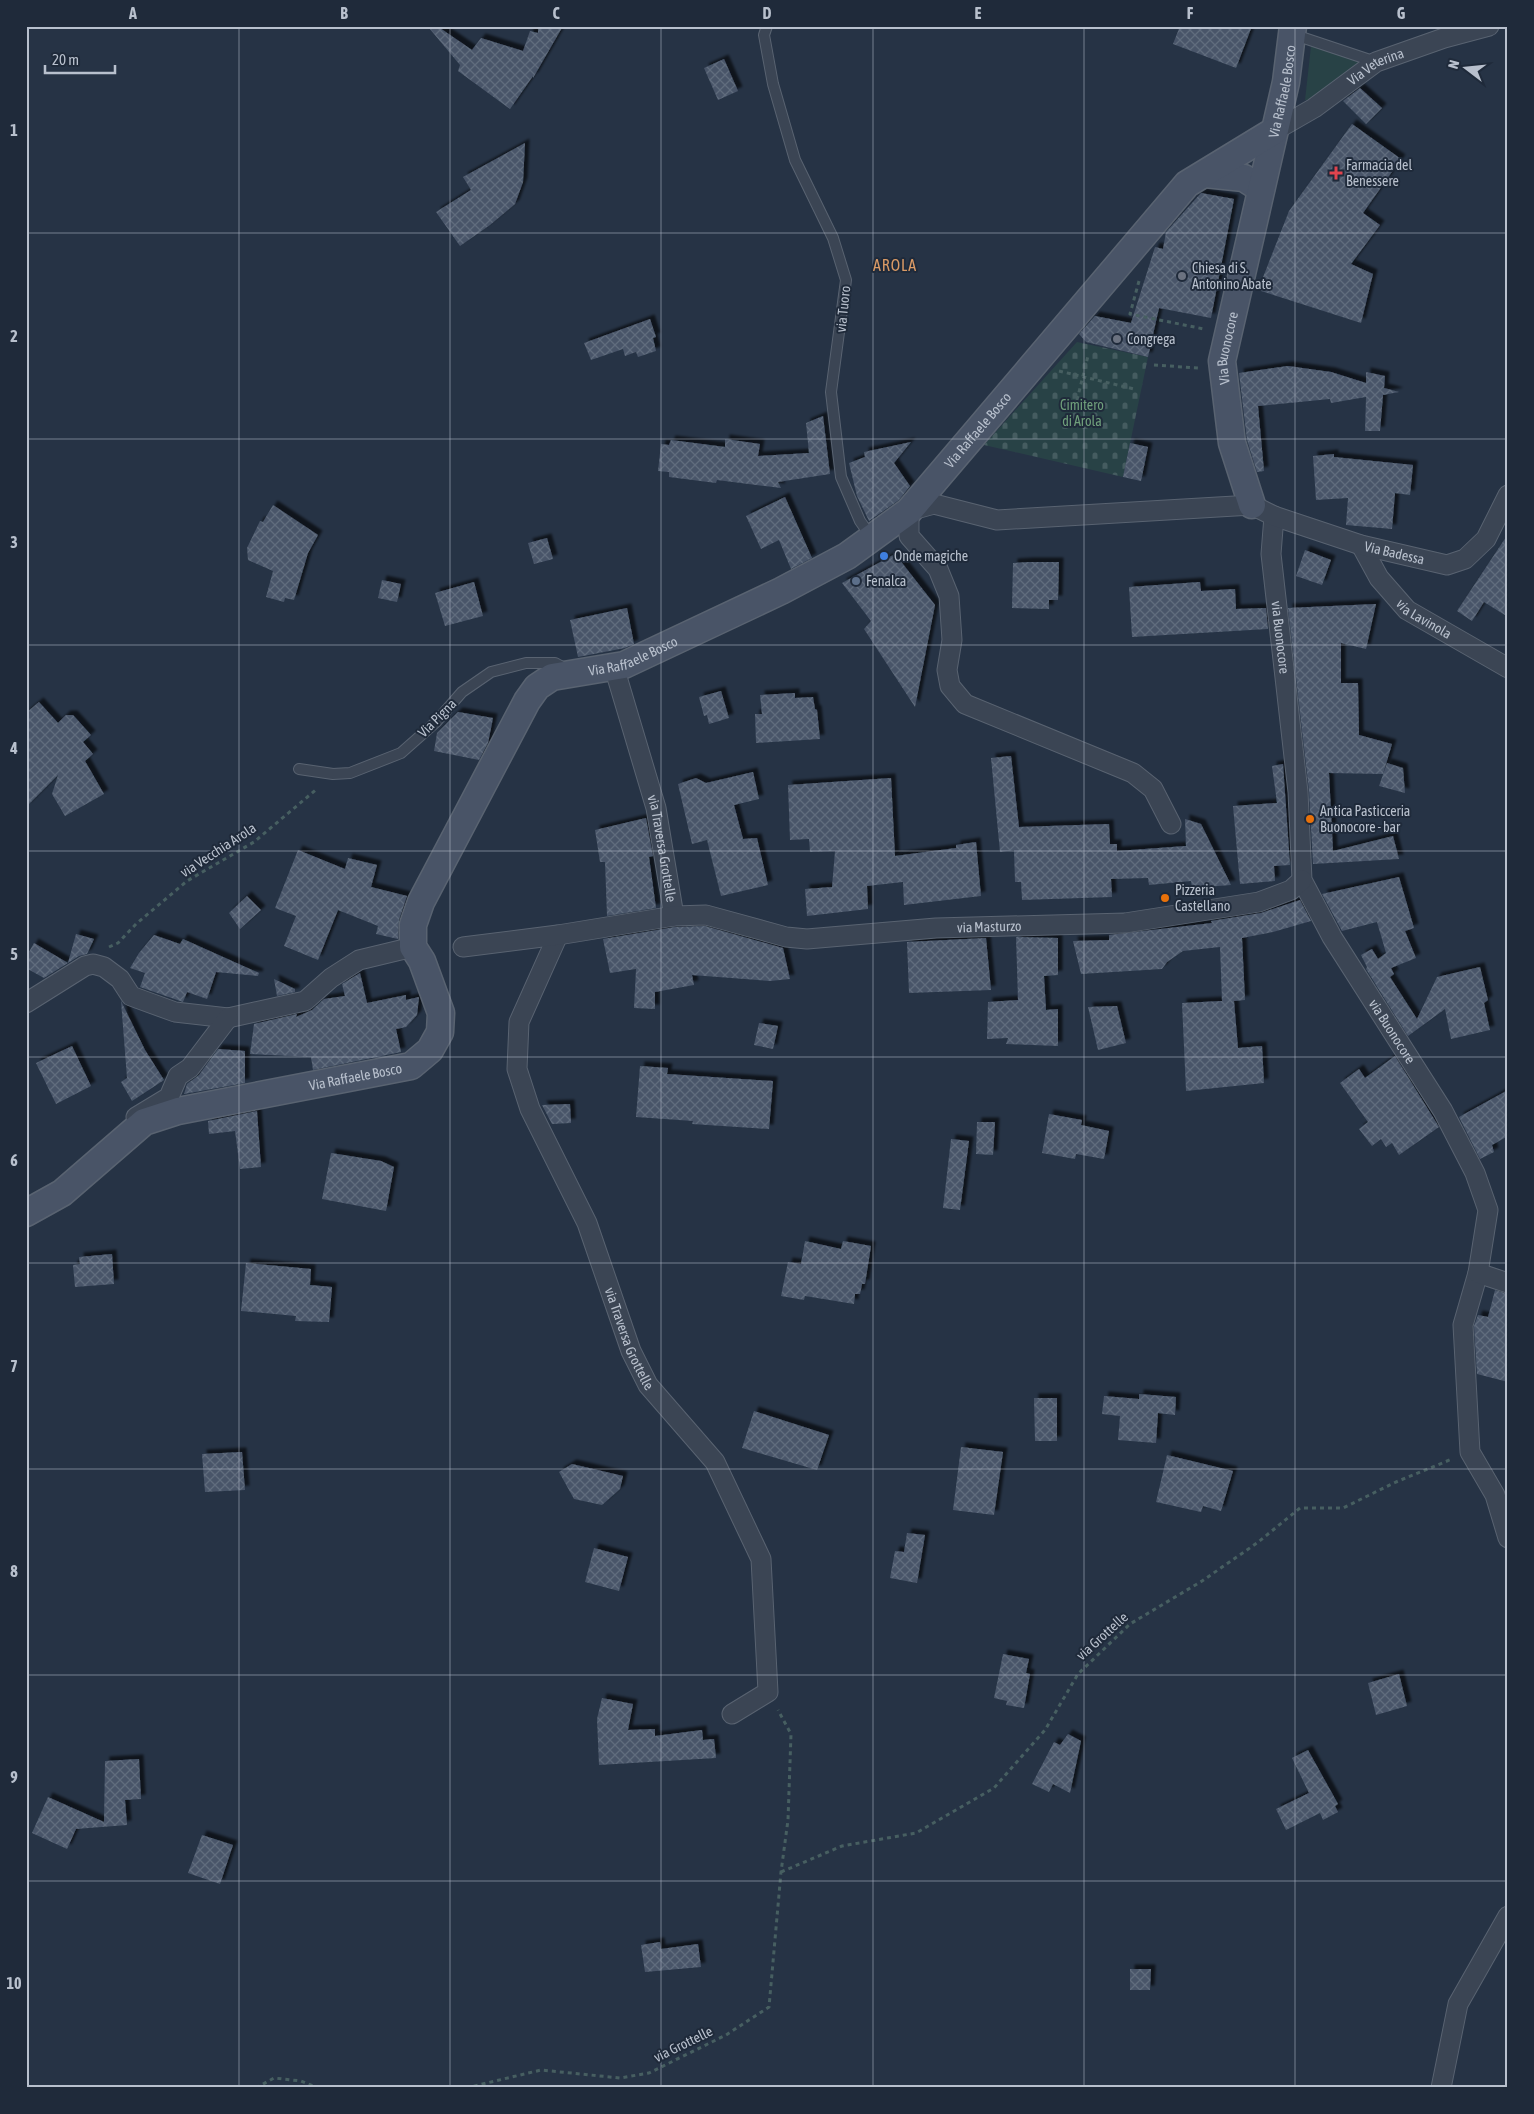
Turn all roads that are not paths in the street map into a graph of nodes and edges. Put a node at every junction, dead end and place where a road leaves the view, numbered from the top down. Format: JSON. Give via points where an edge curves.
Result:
{"nodes":[{"id":1,"x":766,"y":26,"type":"edge"},
{"id":2,"x":1489,"y":26,"type":"edge"},
{"id":3,"x":1293,"y":30,"type":"edge"},
{"id":4,"x":1376,"y":62,"type":"junction"},
{"id":5,"x":1274,"y":131,"type":"junction"},
{"id":6,"x":1205,"y":174,"type":"junction"},
{"id":7,"x":1261,"y":189,"type":"junction"},
{"id":8,"x":1508,"y":495,"type":"edge"},
{"id":9,"x":909,"y":511,"type":"junction"},
{"id":10,"x":1263,"y":511,"type":"junction"},
{"id":11,"x":872,"y":538,"type":"junction"},
{"id":12,"x":1361,"y":545,"type":"junction"},
{"id":13,"x":614,"y":667,"type":"junction"},
{"id":14,"x":1508,"y":668,"type":"edge"},
{"id":15,"x":573,"y":673,"type":"junction"},
{"id":16,"x":299,"y":769,"type":"dead end"},
{"id":17,"x":1172,"y":824,"type":"dead end"},
{"id":18,"x":1302,"y":880,"type":"junction"},
{"id":19,"x":674,"y":916,"type":"junction"},
{"id":20,"x":558,"y":935,"type":"junction"},
{"id":21,"x":413,"y":947,"type":"junction"},
{"id":22,"x":463,"y":947,"type":"dead end"},
{"id":23,"x":26,"y":1003,"type":"edge"},
{"id":24,"x":228,"y":1018,"type":"junction"},
{"id":25,"x":62,"y":1193,"type":"junction"},
{"id":26,"x":26,"y":1213,"type":"edge"},
{"id":27,"x":1478,"y":1273,"type":"junction"},
{"id":28,"x":1508,"y":1283,"type":"edge"},
{"id":29,"x":1508,"y":1538,"type":"edge"},
{"id":30,"x":732,"y":1714,"type":"dead end"},
{"id":31,"x":1508,"y":1916,"type":"edge"},
{"id":32,"x":1441,"y":2088,"type":"edge"}],
"edges":[{"from":1,"to":11,"type":"lane","name":"via Tuoro","via":[[764,35],[773,84],[795,160],[832,238],[846,280],[831,392],[842,477],[860,522]]},
{"from":2,"to":4,"type":"street","name":"Via Veterina"},
{"from":3,"to":4,"type":"lane"},
{"from":3,"to":5,"type":"street","name":"Via Raffaele Bosco","via":[[1286,82]]},
{"from":4,"to":5,"type":"street","name":"Via Veterina","via":[[1314,108]]},
{"from":5,"to":6,"type":"street","name":"Via Raffaele Bosco"},
{"from":5,"to":7,"type":"street","name":"Via Buonocore"},
{"from":6,"to":7,"type":"street","via":[[1244,178]]},
{"from":6,"to":9,"type":"street","name":"Via Raffaele Bosco","via":[[1188,184]]},
{"from":7,"to":10,"type":"street","name":"Via Buonocore","via":[[1222,361],[1232,444]]},
{"from":8,"to":12,"type":"street","name":"Via Badessa","via":[[1486,539],[1465,559],[1447,565]]},
{"from":9,"to":10,"type":"street","via":[[934,504],[997,520]]},
{"from":9,"to":11,"type":"street","name":"Via Raffaele Bosco"},
{"from":9,"to":17,"type":"street","via":[[909,536],[938,569],[949,596],[952,640],[947,670],[950,686],[965,704],[1133,773],[1153,789]]},
{"from":10,"to":12,"type":"street","name":"Via Badessa"},
{"from":10,"to":18,"type":"street","name":"via Buonocore","via":[[1271,554],[1298,792]]},
{"from":11,"to":13,"type":"street","name":"Via Raffaele Bosco","via":[[847,556],[781,590]]},
{"from":12,"to":14,"type":"street","name":"via Lavinola","via":[[1379,578],[1407,610]]},
{"from":13,"to":15,"type":"street","name":"Via Raffaele Bosco"},
{"from":13,"to":19,"type":"street","name":"via Traversa Grottelle","via":[[656,808]]},
{"from":15,"to":16,"type":"lane","name":"Via Pigna","via":[[555,663],[526,663],[491,672],[462,692],[436,722],[401,753],[350,774]]},
{"from":15,"to":21,"type":"street","name":"Via Raffaele Bosco","via":[[552,677],[537,687],[527,701],[421,902],[413,925]]},
{"from":18,"to":19,"type":"street","name":"via Masturzo","via":[[1290,890],[1259,902],[1125,923],[936,928],[808,939],[786,938],[706,915]]},
{"from":18,"to":27,"type":"street","name":"via Buonocore","via":[[1332,937],[1444,1111],[1476,1172],[1488,1210]]},
{"from":19,"to":20,"type":"street","name":"via Traversa Grottelle"},
{"from":20,"to":22,"type":"street","name":"via Traversa Grottelle"},
{"from":20,"to":30,"type":"street","name":"via Traversa Grottelle","via":[[519,1022],[517,1069],[530,1109],[587,1223],[631,1351],[648,1385],[715,1462],[761,1559],[768,1692]]},
{"from":21,"to":24,"type":"street","via":[[359,960],[331,978],[305,1001]]},
{"from":21,"to":25,"type":"street","name":"Via Raffaele Bosco","via":[[422,961],[441,1013],[440,1032],[430,1050],[411,1066],[178,1110],[144,1122]]},
{"from":23,"to":24,"type":"street","via":[[93,964],[104,967],[120,979],[131,996],[175,1012]]},
{"from":24,"to":25,"type":"street","via":[[190,1068],[178,1076],[169,1096],[134,1118],[88,1159]]},
{"from":25,"to":26,"type":"street","name":"Via Raffaele Bosco"},
{"from":27,"to":28,"type":"street"},
{"from":27,"to":29,"type":"street","name":"via Buonocore","via":[[1462,1325],[1470,1452],[1495,1495]]},
{"from":31,"to":32,"type":"street","via":[[1458,2004]]}]}
